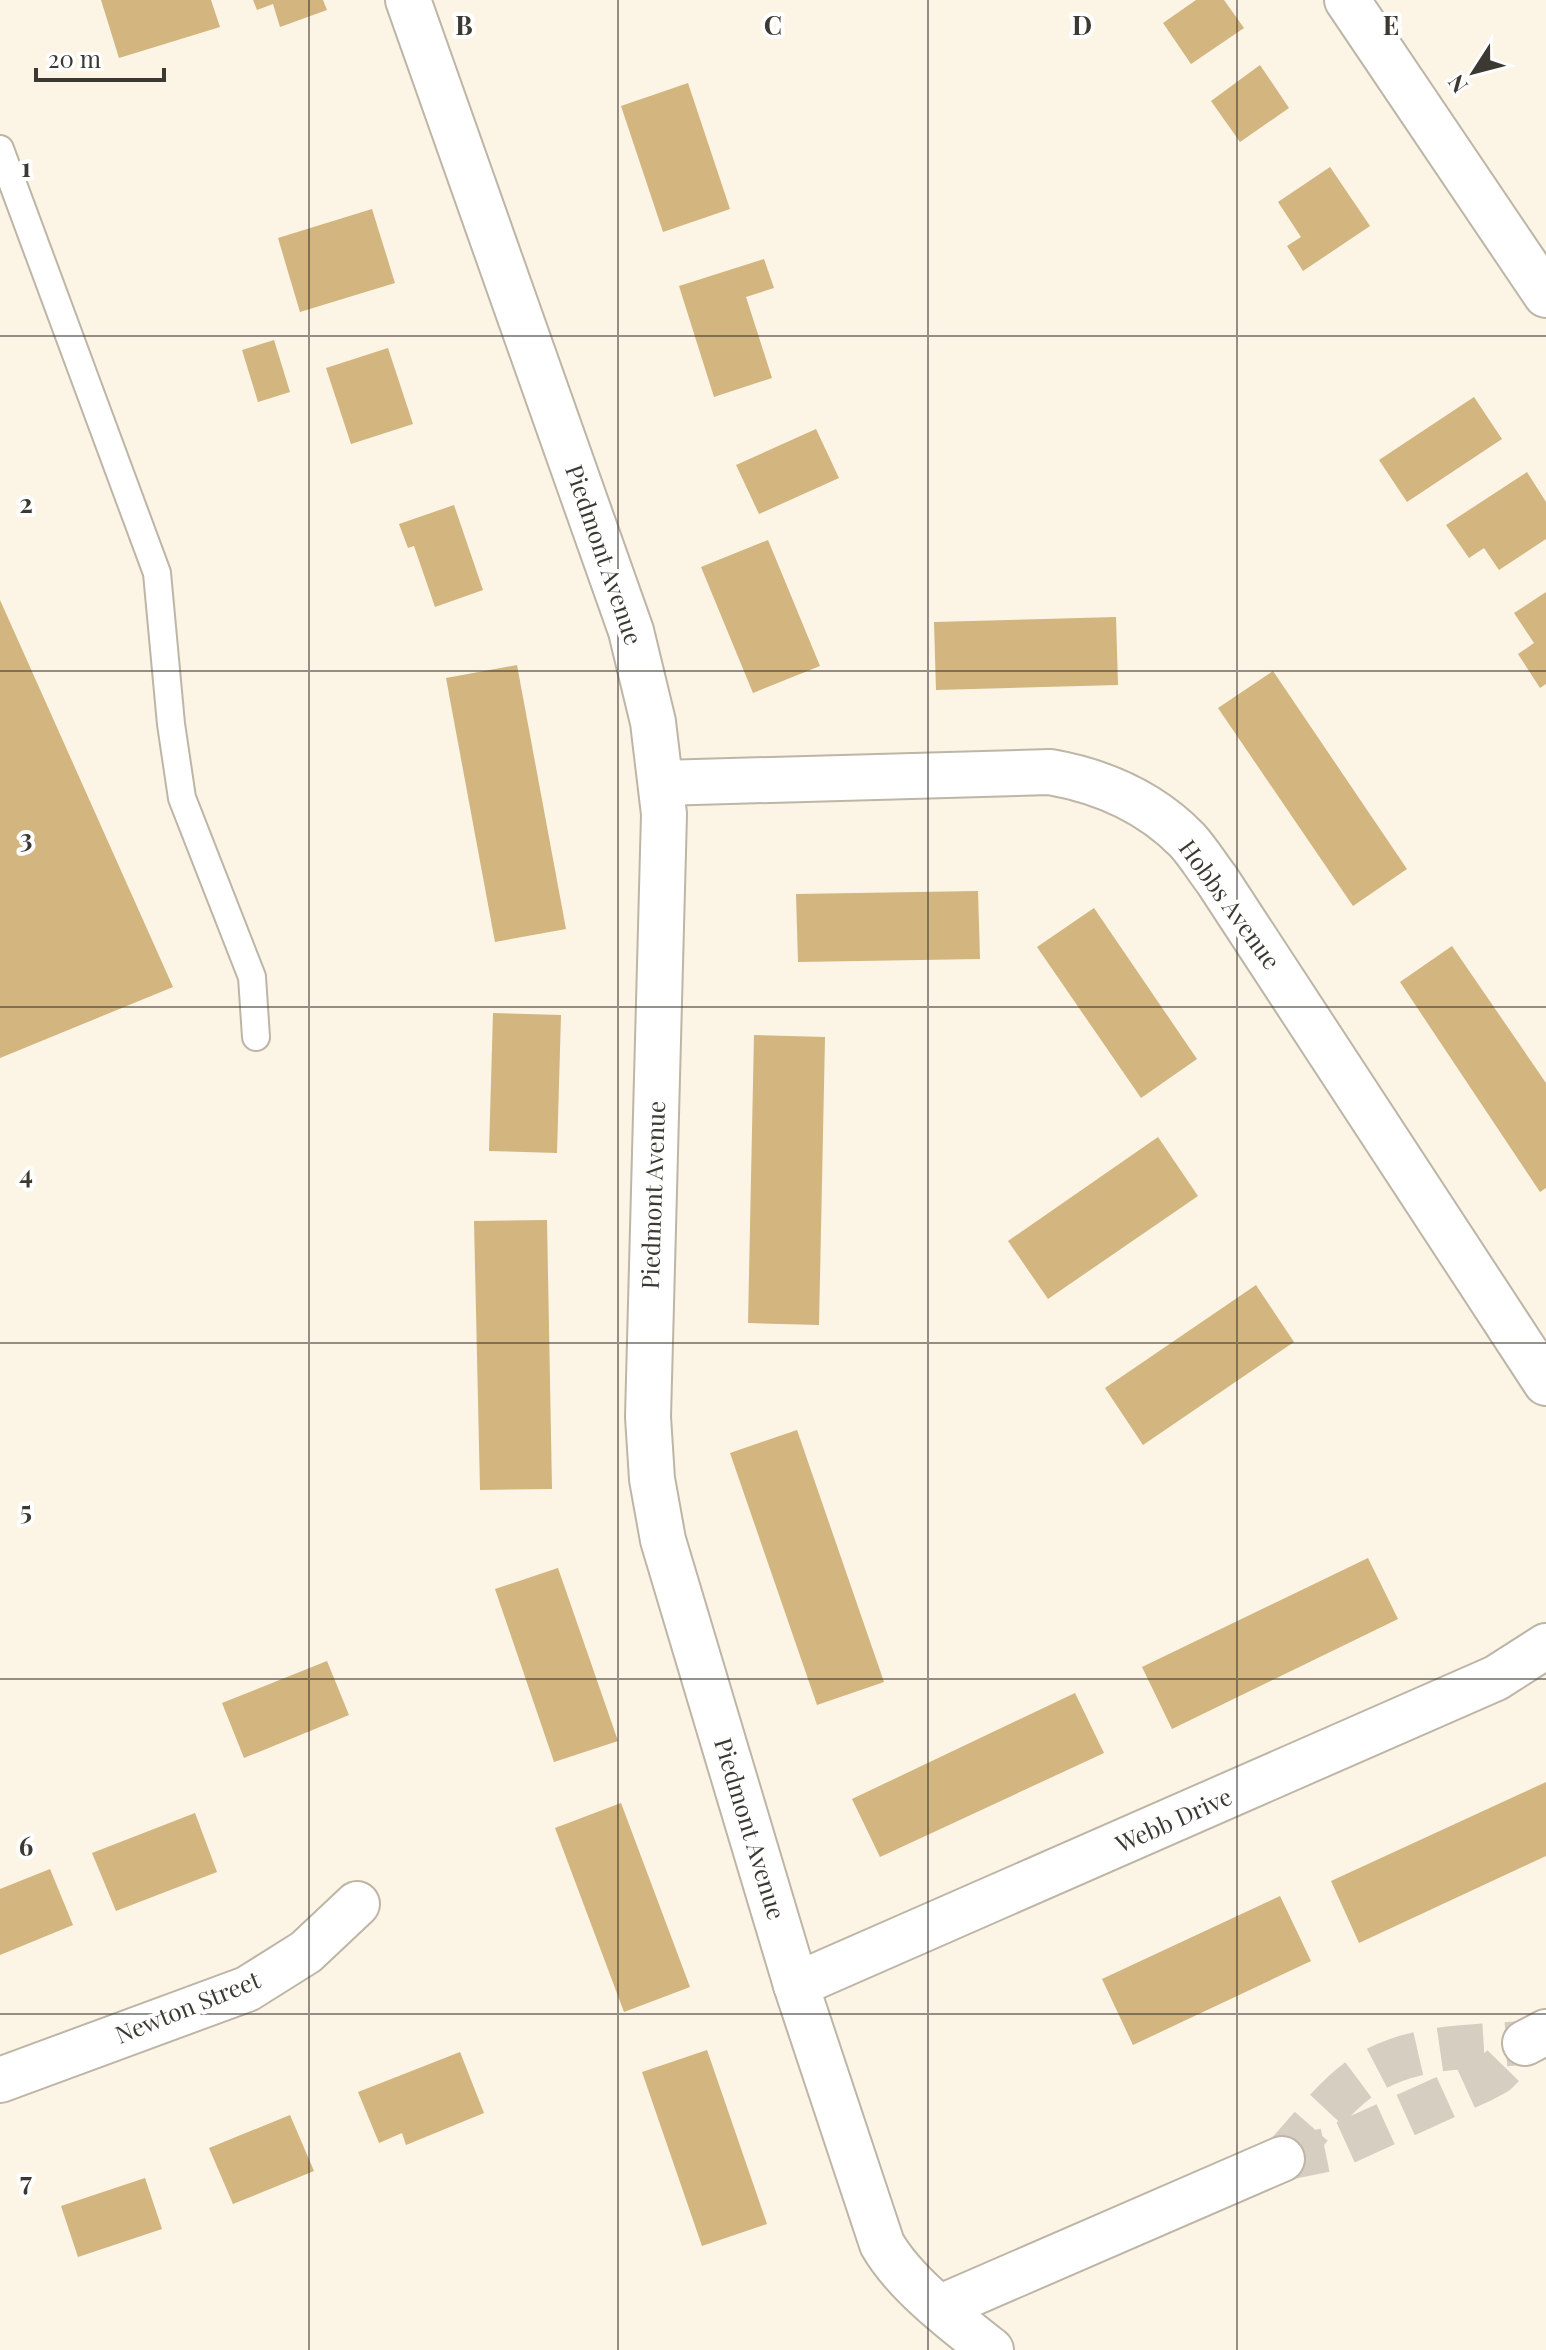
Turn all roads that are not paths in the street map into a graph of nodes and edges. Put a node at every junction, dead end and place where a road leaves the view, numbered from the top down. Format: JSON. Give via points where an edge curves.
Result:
{"nodes":[{"id":1,"x":408,"y":0,"type":"edge"},
{"id":2,"x":1347,"y":0,"type":"edge"},
{"id":3,"x":0,"y":149,"type":"edge"},
{"id":4,"x":1542,"y":280,"type":"edge"},
{"id":5,"x":661,"y":783,"type":"junction"},
{"id":6,"x":256,"y":1037,"type":"dead end"},
{"id":7,"x":1546,"y":1383,"type":"edge"},
{"id":8,"x":1546,"y":1646,"type":"edge"},
{"id":9,"x":357,"y":1904,"type":"dead end"},
{"id":10,"x":796,"y":1985,"type":"junction"},
{"id":11,"x":0,"y":2080,"type":"edge"},
{"id":12,"x":1282,"y":2159,"type":"tunnel mouth"},
{"id":13,"x":941,"y":2307,"type":"junction"},
{"id":14,"x":991,"y":2350,"type":"edge"}],
"edges":[{"from":1,"to":5,"type":"street","name":"Piedmont Avenue","via":[[631,631]]},
{"from":2,"to":4,"type":"street"},
{"from":3,"to":6,"type":"lane","via":[[157,573],[182,798],[252,977]]},
{"from":5,"to":7,"type":"street","name":"Hobbs Avenue","via":[[1050,772],[1081,777],[1138,802],[1186,840],[1217,880]]},
{"from":5,"to":10,"type":"street","name":"Piedmont Avenue","via":[[648,1417],[652,1479],[663,1540]]},
{"from":8,"to":10,"type":"street","name":"Webb Drive","via":[[1496,1678]]},
{"from":9,"to":11,"type":"street","name":"Newton Street","via":[[306,1952],[247,1989]]},
{"from":10,"to":13,"type":"street","name":"Piedmont Avenue","via":[[882,2244]]},
{"from":12,"to":13,"type":"street"},
{"from":13,"to":14,"type":"street","name":"Piedmont Avenue"}]}
